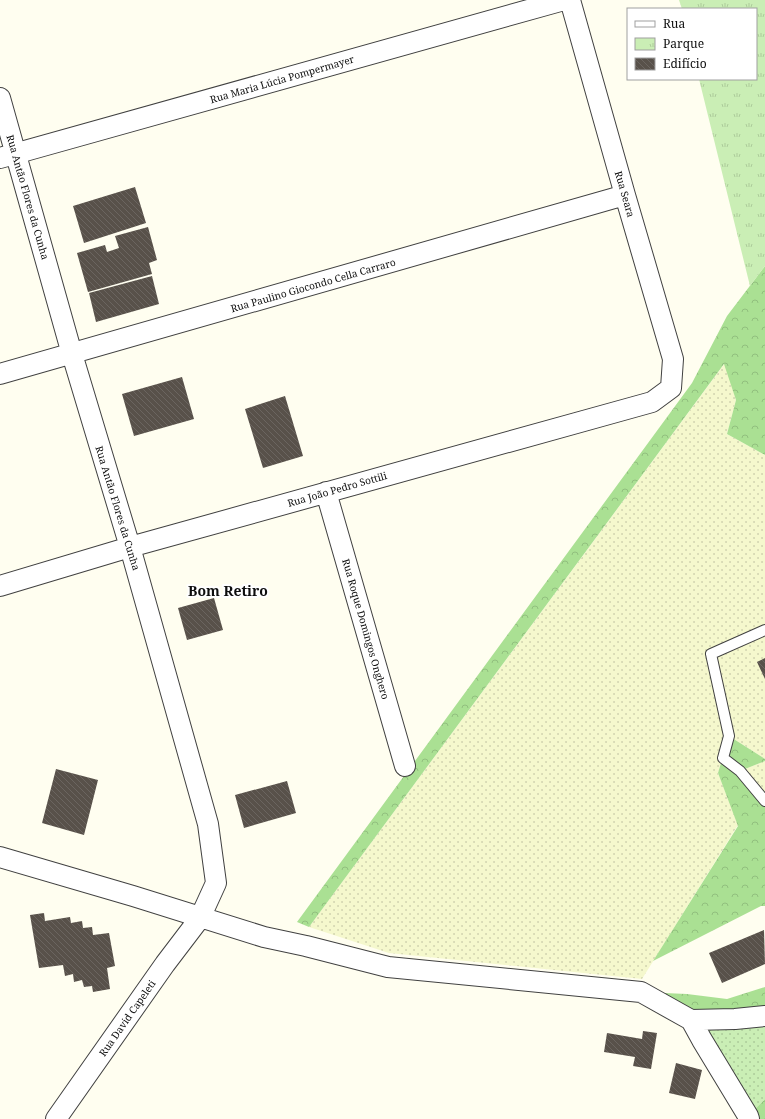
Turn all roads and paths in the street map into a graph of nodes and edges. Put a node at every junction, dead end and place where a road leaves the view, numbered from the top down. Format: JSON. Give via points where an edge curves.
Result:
{"nodes":[{"id":1,"x":564,"y":0,"type":"edge"},
{"id":2,"x":570,"y":0,"type":"edge"},
{"id":3,"x":0,"y":98,"type":"edge"},
{"id":4,"x":8,"y":156,"type":"edge"},
{"id":5,"x":625,"y":195,"type":"junction"},
{"id":6,"x":72,"y":354,"type":"junction"},
{"id":7,"x":0,"y":374,"type":"edge"},
{"id":8,"x":671,"y":388,"type":"joint"},
{"id":9,"x":326,"y":492,"type":"junction"},
{"id":10,"x":130,"y":547,"type":"junction"},
{"id":11,"x":0,"y":586,"type":"edge"},
{"id":12,"x":765,"y":630,"type":"edge"},
{"id":13,"x":405,"y":766,"type":"dead end"},
{"id":14,"x":765,"y":802,"type":"edge"},
{"id":15,"x":0,"y":857,"type":"edge"},
{"id":16,"x":200,"y":918,"type":"junction"},
{"id":17,"x":765,"y":1016,"type":"edge"},
{"id":18,"x":691,"y":1020,"type":"junction"},
{"id":19,"x":56,"y":1119,"type":"edge"},
{"id":20,"x":749,"y":1119,"type":"edge"}],
"edges":[{"from":1,"to":4,"type":"street","name":"Rua Maria Lúcia Pompermayer"},
{"from":2,"to":5,"type":"street","name":"Rua Seara"},
{"from":3,"to":4,"type":"street","name":"Rua Antão Flores da Cunha"},
{"from":4,"to":6,"type":"street","name":"Rua Antão Flores da Cunha"},
{"from":5,"to":6,"type":"street","name":"Rua Paulino Giocondo Cella Carraro"},
{"from":5,"to":8,"type":"street","name":"Rua Seara","via":[[673,359]]},
{"from":6,"to":7,"type":"street","name":"Rua Paulino Giocondo Cella Carraro"},
{"from":6,"to":10,"type":"street","name":"Rua Antão Flores da Cunha"},
{"from":8,"to":9,"type":"street","name":"Rua João Pedro Sottili","via":[[652,402]]},
{"from":9,"to":10,"type":"street","name":"Rua João Pedro Sottili"},
{"from":9,"to":13,"type":"street","name":"Rua Roque Domingos Onghero"},
{"from":10,"to":11,"type":"street","name":"Rua João Pedro Sottili"},
{"from":10,"to":16,"type":"street","name":"Rua Antão Flores da Cunha","via":[[208,824],[216,883]]},
{"from":12,"to":14,"type":"lane","via":[[712,654],[729,736],[722,758],[740,771]]},
{"from":15,"to":16,"type":"street"},
{"from":16,"to":18,"type":"street","via":[[264,937],[388,967],[641,992]]},
{"from":16,"to":19,"type":"street","name":"Rua David Capeleti"},
{"from":17,"to":18,"type":"street"},
{"from":18,"to":20,"type":"street"}]}
